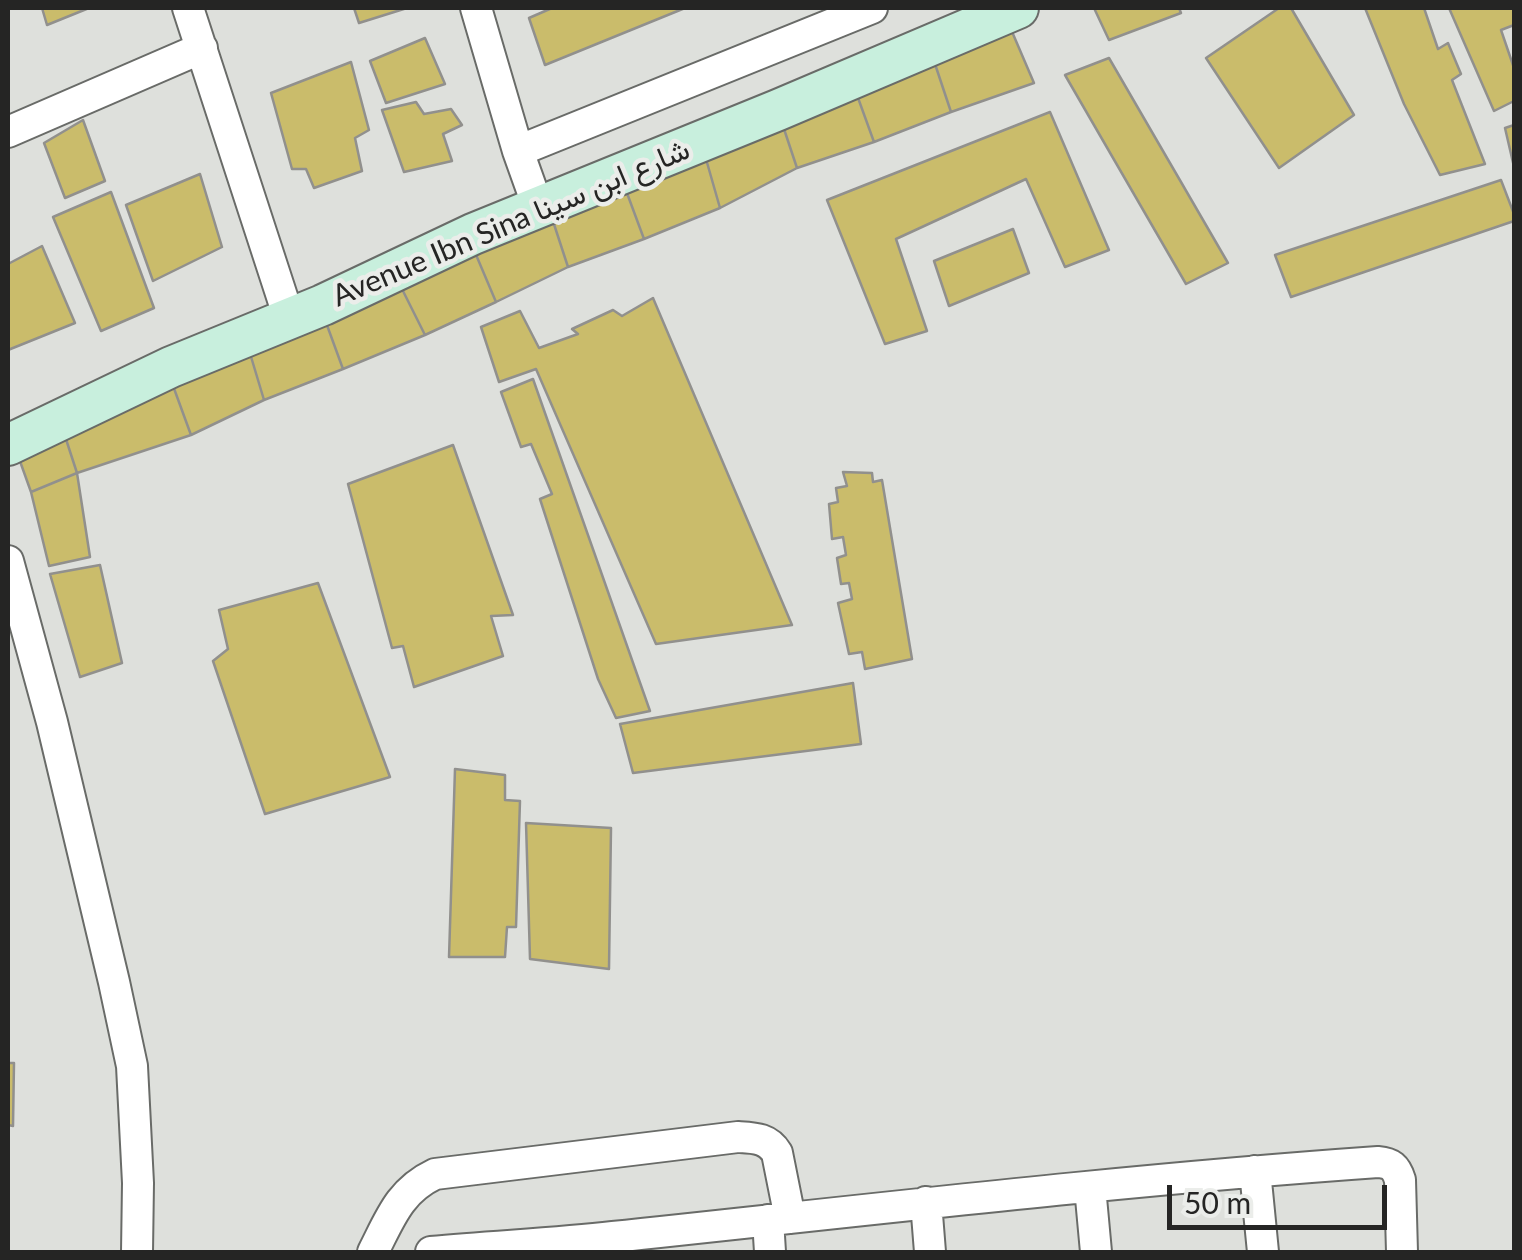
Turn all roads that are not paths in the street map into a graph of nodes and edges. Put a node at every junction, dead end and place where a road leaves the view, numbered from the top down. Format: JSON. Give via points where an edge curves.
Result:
{"nodes":[{"id":1,"x":188,"y":8,"type":"edge"},
{"id":2,"x":476,"y":8,"type":"edge"},
{"id":3,"x":872,"y":8,"type":"edge"},
{"id":4,"x":1018,"y":8,"type":"edge"},
{"id":5,"x":202,"y":48,"type":"junction"},
{"id":6,"x":8,"y":132,"type":"edge"},
{"id":7,"x":518,"y":151,"type":"junction"},
{"id":8,"x":538,"y":207,"type":"junction"},
{"id":9,"x":289,"y":318,"type":"junction"},
{"id":10,"x":8,"y":445,"type":"edge"},
{"id":11,"x":8,"y":561,"type":"edge"},
{"id":12,"x":1256,"y":1171,"type":"junction"},
{"id":13,"x":1090,"y":1187,"type":"junction"},
{"id":14,"x":926,"y":1202,"type":"junction"},
{"id":15,"x":779,"y":1219,"type":"junction"},
{"id":16,"x":608,"y":1245,"type":"edge"},
{"id":17,"x":466,"y":1250,"type":"edge"},
{"id":18,"x":137,"y":1252,"type":"edge"},
{"id":19,"x":372,"y":1252,"type":"edge"},
{"id":20,"x":431,"y":1252,"type":"edge"},
{"id":21,"x":770,"y":1252,"type":"edge"},
{"id":22,"x":930,"y":1252,"type":"edge"},
{"id":23,"x":1096,"y":1252,"type":"edge"},
{"id":24,"x":1263,"y":1252,"type":"edge"},
{"id":25,"x":1402,"y":1252,"type":"edge"}],
"edges":[{"from":1,"to":5,"type":"street"},
{"from":2,"to":7,"type":"street"},
{"from":3,"to":7,"type":"street"},
{"from":4,"to":8,"type":"street","name":"Avenue Ibn Sina شارع ابن سينا"},
{"from":5,"to":6,"type":"street"},
{"from":5,"to":9,"type":"street"},
{"from":7,"to":8,"type":"street"},
{"from":8,"to":9,"type":"street","name":"Avenue Ibn Sina شارع ابن سينا"},
{"from":9,"to":10,"type":"street","name":"Avenue Ibn Sina شارع ابن سينا"},
{"from":11,"to":18,"type":"street","via":[[132,1066]]},
{"from":12,"to":13,"type":"street"},
{"from":12,"to":24,"type":"street"},
{"from":12,"to":25,"type":"street","via":[[1388,1163],[1400,1180]]},
{"from":13,"to":14,"type":"street"},
{"from":13,"to":23,"type":"street"},
{"from":14,"to":15,"type":"street"},
{"from":14,"to":22,"type":"street"},
{"from":15,"to":16,"type":"street"},
{"from":15,"to":19,"type":"street","via":[[777,1153],[761,1139],[738,1137],[435,1174],[397,1204]]},
{"from":15,"to":21,"type":"street"},
{"from":16,"to":17,"type":"street"},
{"from":17,"to":20,"type":"street"}]}
